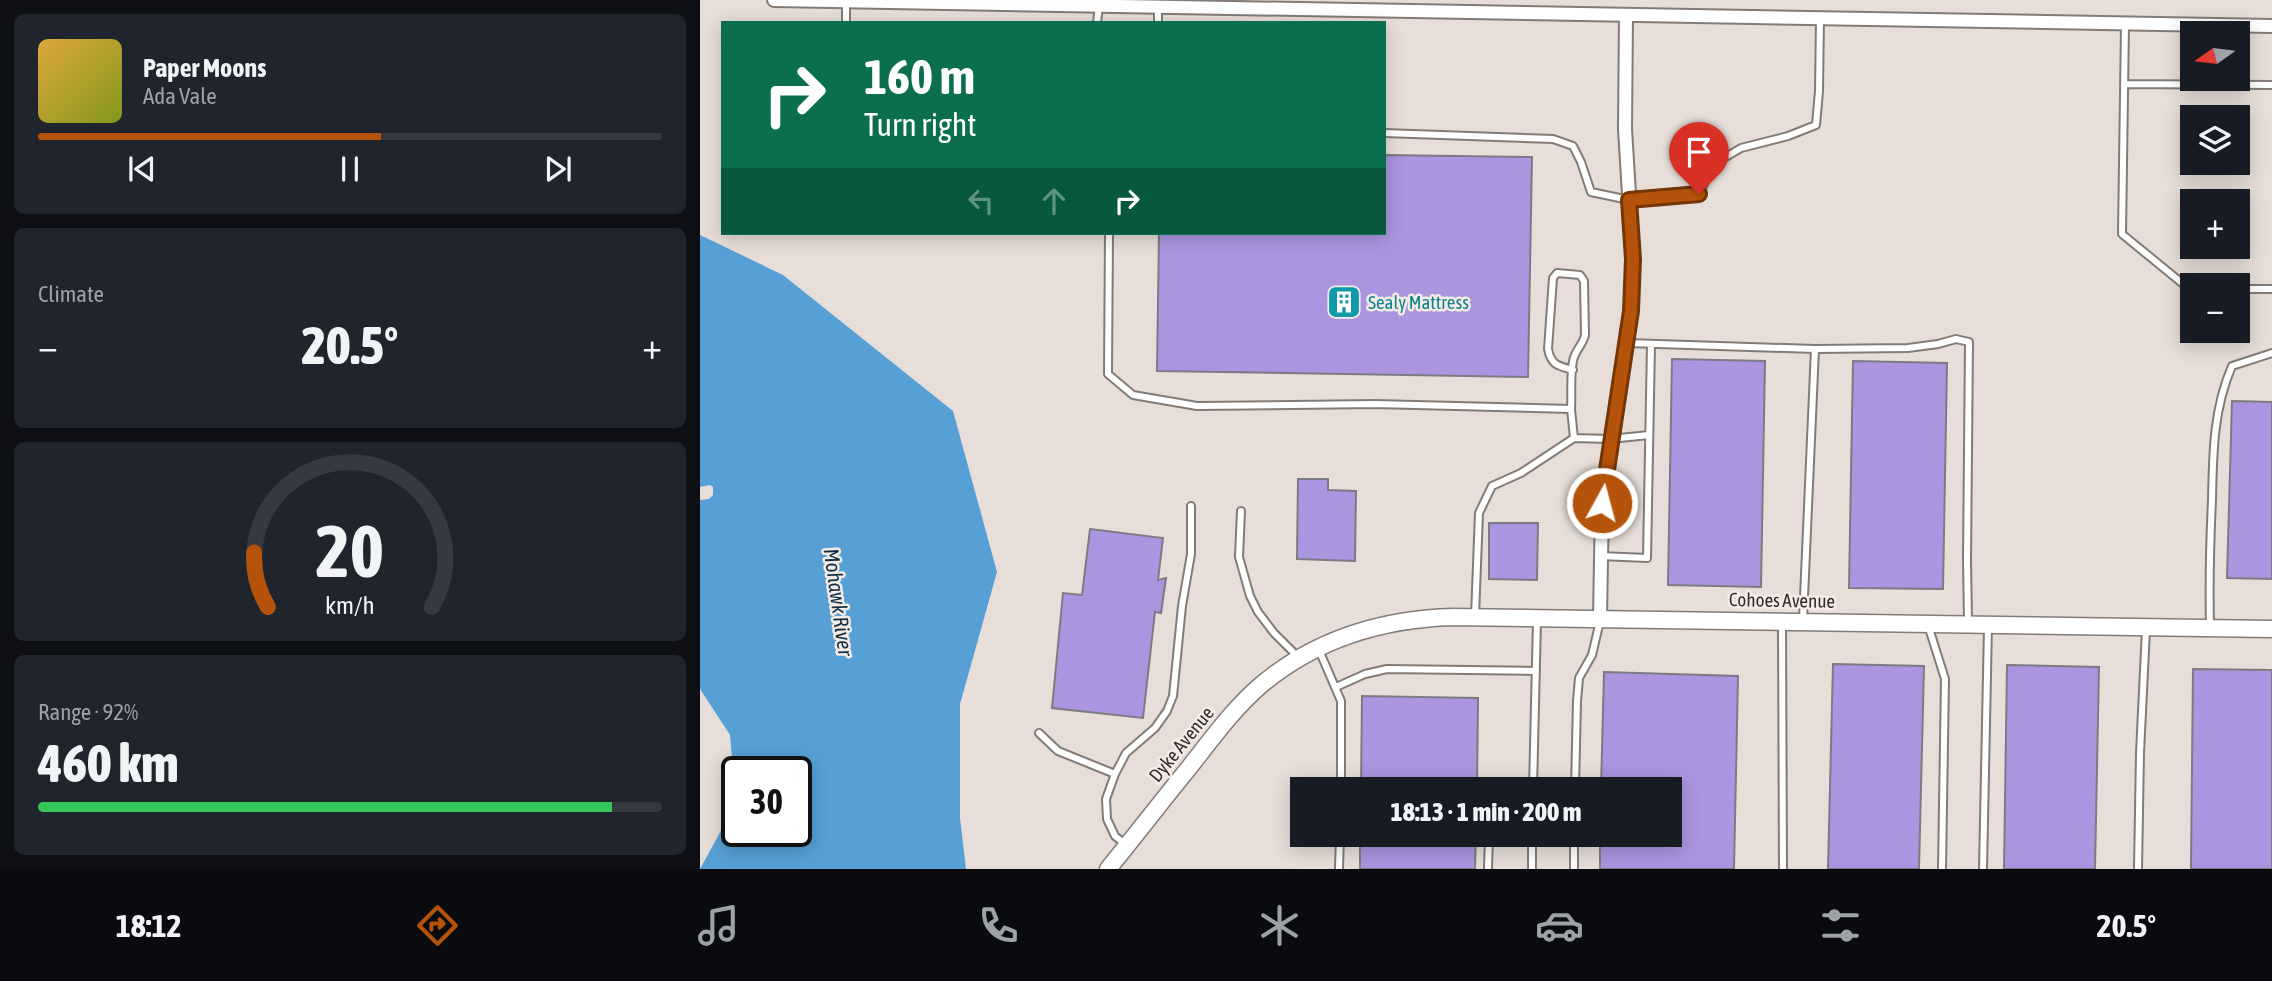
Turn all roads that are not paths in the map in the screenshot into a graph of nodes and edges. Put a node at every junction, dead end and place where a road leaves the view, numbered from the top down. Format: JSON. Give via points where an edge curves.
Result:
{"nodes":[{"id":1,"x":774,"y":0,"type":"edge"},
{"id":2,"x":846,"y":1,"type":"edge"},
{"id":3,"x":1099,"y":5,"type":"junction"},
{"id":4,"x":1158,"y":6,"type":"junction"},
{"id":5,"x":1626,"y":15,"type":"junction"},
{"id":6,"x":1820,"y":18,"type":"junction"},
{"id":7,"x":846,"y":21,"type":"edge"},
{"id":8,"x":1097,"y":21,"type":"edge"},
{"id":9,"x":1158,"y":21,"type":"edge"},
{"id":10,"x":2125,"y":24,"type":"junction"},
{"id":11,"x":2272,"y":26,"type":"edge"},
{"id":12,"x":2124,"y":84,"type":"junction"},
{"id":13,"x":2272,"y":85,"type":"edge"},
{"id":14,"x":1386,"y":133,"type":"edge"},
{"id":15,"x":1629,"y":200,"type":"junction"},
{"id":16,"x":1109,"y":235,"type":"edge"},
{"id":17,"x":2180,"y":281,"type":"edge"},
{"id":18,"x":2250,"y":289,"type":"edge"},
{"id":19,"x":2272,"y":289,"type":"edge"},
{"id":20,"x":1627,"y":343,"type":"junction"},
{"id":21,"x":1651,"y":344,"type":"junction"},
{"id":22,"x":1815,"y":349,"type":"junction"},
{"id":23,"x":2272,"y":353,"type":"edge"},
{"id":24,"x":1573,"y":370,"type":"junction"},
{"id":25,"x":1571,"y":409,"type":"junction"},
{"id":26,"x":1649,"y":435,"type":"junction"},
{"id":27,"x":1574,"y":438,"type":"junction"},
{"id":28,"x":1610,"y":439,"type":"junction"},
{"id":29,"x":1191,"y":506,"type":"dead end"},
{"id":30,"x":1241,"y":511,"type":"dead end"},
{"id":31,"x":1601,"y":556,"type":"junction"},
{"id":32,"x":1475,"y":617,"type":"junction"},
{"id":33,"x":1537,"y":618,"type":"junction"},
{"id":34,"x":1600,"y":619,"type":"junction"},
{"id":35,"x":1782,"y":621,"type":"junction"},
{"id":36,"x":1803,"y":622,"type":"junction"},
{"id":37,"x":1928,"y":623,"type":"junction"},
{"id":38,"x":1968,"y":624,"type":"junction"},
{"id":39,"x":1988,"y":624,"type":"junction"},
{"id":40,"x":2146,"y":627,"type":"junction"},
{"id":41,"x":2211,"y":628,"type":"junction"},
{"id":42,"x":2272,"y":629,"type":"edge"},
{"id":43,"x":1319,"y":648,"type":"junction"},
{"id":44,"x":1300,"y":658,"type":"junction"},
{"id":45,"x":1536,"y":671,"type":"junction"},
{"id":46,"x":1336,"y":687,"type":"junction"},
{"id":47,"x":1039,"y":733,"type":"dead end"},
{"id":48,"x":1115,"y":774,"type":"junction"},
{"id":49,"x":1341,"y":777,"type":"edge"},
{"id":50,"x":1533,"y":777,"type":"edge"},
{"id":51,"x":1575,"y":777,"type":"edge"},
{"id":52,"x":1127,"y":846,"type":"junction"},
{"id":53,"x":1340,"y":847,"type":"edge"},
{"id":54,"x":1489,"y":847,"type":"edge"},
{"id":55,"x":1532,"y":847,"type":"edge"},
{"id":56,"x":1574,"y":847,"type":"edge"},
{"id":57,"x":1108,"y":869,"type":"edge"},
{"id":58,"x":1339,"y":869,"type":"edge"},
{"id":59,"x":1488,"y":869,"type":"edge"},
{"id":60,"x":1532,"y":869,"type":"edge"},
{"id":61,"x":1574,"y":869,"type":"edge"},
{"id":62,"x":1783,"y":869,"type":"edge"},
{"id":63,"x":1942,"y":869,"type":"edge"},
{"id":64,"x":1983,"y":869,"type":"edge"},
{"id":65,"x":2138,"y":869,"type":"edge"}],
"edges":[{"from":1,"to":2,"type":"street"},
{"from":2,"to":3,"type":"street"},
{"from":2,"to":7,"type":"lane"},
{"from":3,"to":4,"type":"street"},
{"from":3,"to":8,"type":"lane"},
{"from":4,"to":5,"type":"street"},
{"from":4,"to":9,"type":"lane"},
{"from":5,"to":6,"type":"street"},
{"from":5,"to":15,"type":"street"},
{"from":6,"to":10,"type":"street"},
{"from":6,"to":15,"type":"lane","via":[[1816,125],[1741,148],[1714,164],[1699,194]]},
{"from":10,"to":11,"type":"street"},
{"from":10,"to":12,"type":"lane"},
{"from":12,"to":13,"type":"lane"},
{"from":12,"to":17,"type":"lane","via":[[2122,234]]},
{"from":14,"to":15,"type":"lane","via":[[1553,139],[1573,146],[1591,192]]},
{"from":15,"to":20,"type":"street","via":[[1632,286]]},
{"from":16,"to":25,"type":"lane","via":[[1108,374],[1133,395],[1197,406]]},
{"from":18,"to":19,"type":"lane"},
{"from":20,"to":21,"type":"lane"},
{"from":20,"to":28,"type":"street"},
{"from":21,"to":22,"type":"lane"},
{"from":21,"to":26,"type":"lane"},
{"from":22,"to":36,"type":"lane"},
{"from":22,"to":38,"type":"lane","via":[[1908,348],[1956,339],[1969,342]]},
{"from":23,"to":41,"type":"lane","via":[[2232,366],[2221,390],[2214,447]]},
{"from":24,"to":24,"type":"lane","via":[[1576,351],[1586,335],[1584,281],[1580,275],[1556,273],[1548,349],[1555,364]]},
{"from":24,"to":25,"type":"lane"},
{"from":25,"to":27,"type":"lane"},
{"from":26,"to":28,"type":"lane"},
{"from":26,"to":31,"type":"lane","via":[[1647,558]]},
{"from":27,"to":28,"type":"lane"},
{"from":27,"to":32,"type":"lane","via":[[1492,486],[1479,513]]},
{"from":28,"to":31,"type":"street"},
{"from":29,"to":48,"type":"lane","via":[[1191,554],[1173,696],[1155,728],[1126,753]]},
{"from":30,"to":44,"type":"lane","via":[[1239,557],[1250,596],[1274,633]]},
{"from":31,"to":34,"type":"street"},
{"from":32,"to":33,"type":"street","name":"Cohoes Avenue"},
{"from":32,"to":43,"type":"street","name":"Cohoes Avenue","via":[[1398,621]]},
{"from":33,"to":34,"type":"street","name":"Cohoes Avenue"},
{"from":33,"to":45,"type":"lane"},
{"from":34,"to":35,"type":"street","name":"Cohoes Avenue"},
{"from":34,"to":51,"type":"lane","via":[[1591,655],[1579,678]]},
{"from":35,"to":36,"type":"street","name":"Cohoes Avenue"},
{"from":35,"to":62,"type":"lane"},
{"from":36,"to":37,"type":"street","name":"Cohoes Avenue"},
{"from":37,"to":38,"type":"street","name":"Cohoes Avenue"},
{"from":37,"to":63,"type":"lane","via":[[1945,679]]},
{"from":38,"to":39,"type":"street","name":"Cohoes Avenue"},
{"from":39,"to":40,"type":"street","name":"Cohoes Avenue"},
{"from":39,"to":64,"type":"lane"},
{"from":40,"to":41,"type":"street","name":"Cohoes Avenue"},
{"from":40,"to":65,"type":"lane"},
{"from":41,"to":42,"type":"street","name":"Cohoes Avenue"},
{"from":43,"to":44,"type":"street","name":"Cohoes Avenue"},
{"from":43,"to":46,"type":"lane"},
{"from":44,"to":52,"type":"street","name":"Dyke Avenue","via":[[1242,703]]},
{"from":45,"to":46,"type":"lane","via":[[1387,669]]},
{"from":45,"to":50,"type":"lane"},
{"from":46,"to":49,"type":"lane","via":[[1341,701]]},
{"from":47,"to":48,"type":"lane","via":[[1058,751]]},
{"from":48,"to":52,"type":"lane","via":[[1106,799],[1107,819],[1115,836]]},
{"from":52,"to":57,"type":"street","name":"Dyke Avenue"},
{"from":53,"to":58,"type":"lane"},
{"from":54,"to":59,"type":"lane"},
{"from":55,"to":60,"type":"lane"},
{"from":56,"to":61,"type":"lane"}]}
